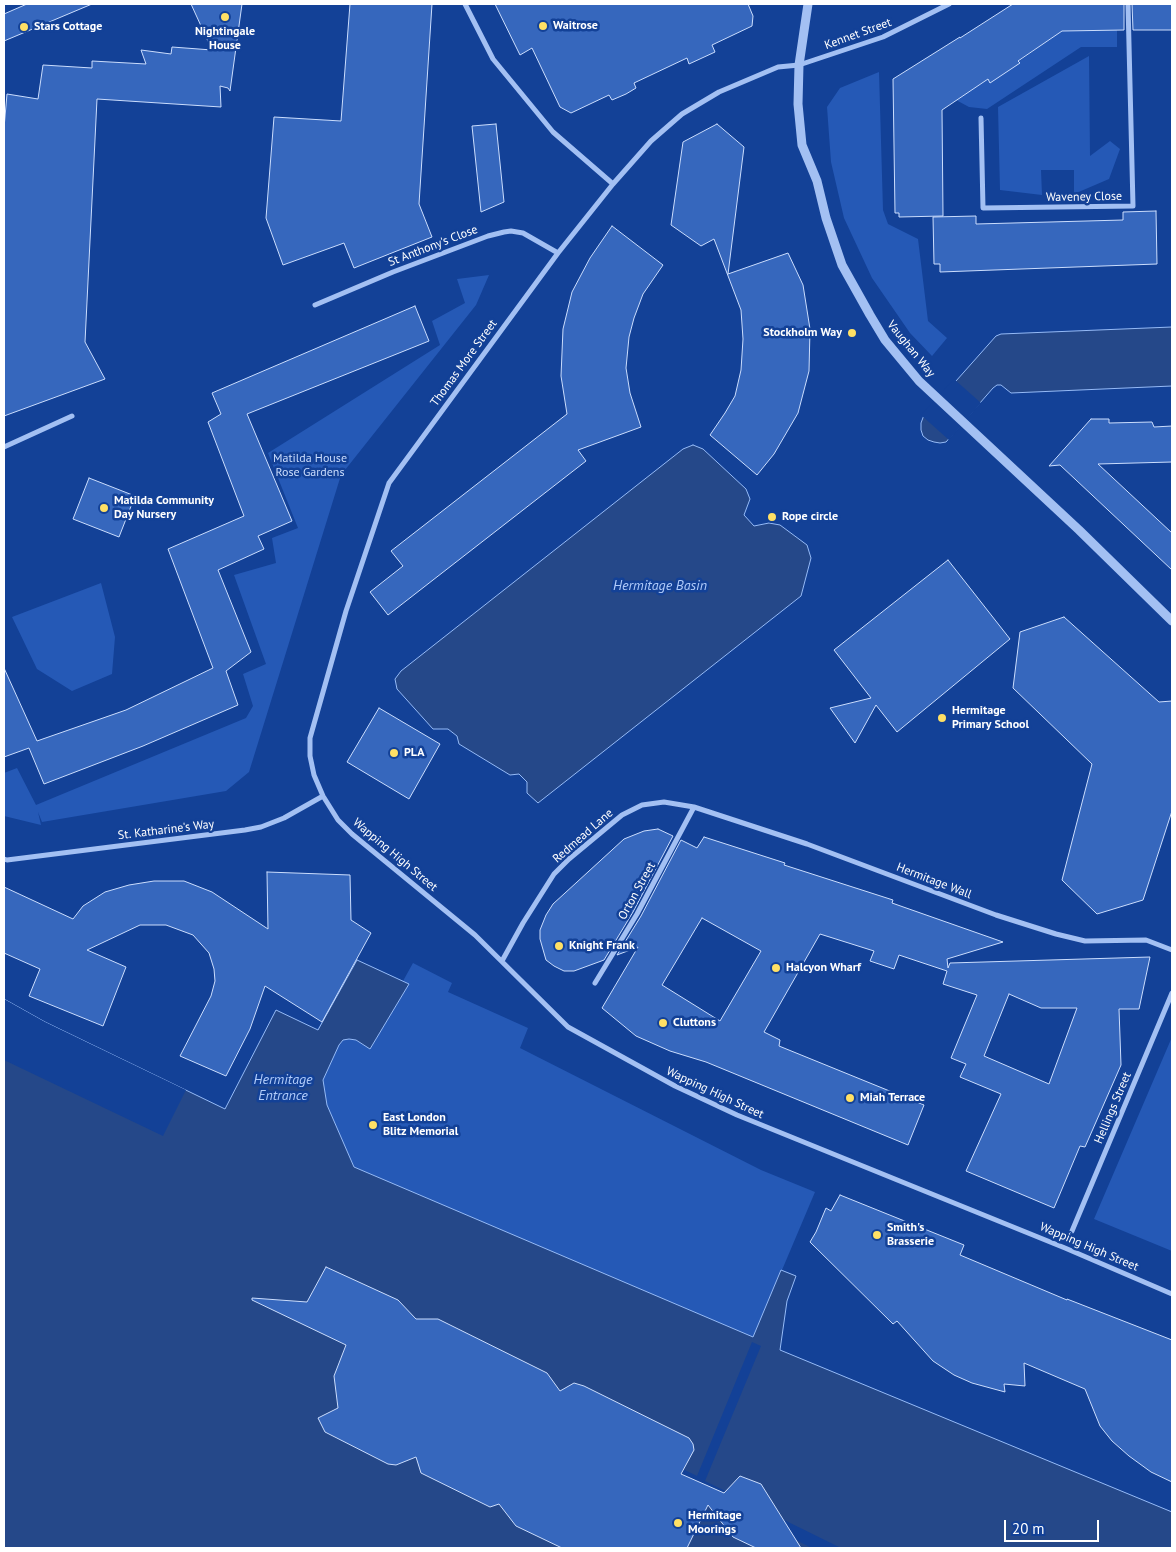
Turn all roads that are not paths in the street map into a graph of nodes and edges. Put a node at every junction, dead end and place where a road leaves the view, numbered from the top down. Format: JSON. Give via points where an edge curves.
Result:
{"nodes":[{"id":1,"x":465,"y":4,"type":"edge"},
{"id":2,"x":808,"y":4,"type":"edge"},
{"id":3,"x":949,"y":4,"type":"edge"},
{"id":4,"x":1128,"y":4,"type":"edge"},
{"id":5,"x":798,"y":65,"type":"junction"},
{"id":6,"x":981,"y":118,"type":"dead end"},
{"id":7,"x":613,"y":184,"type":"junction"},
{"id":8,"x":558,"y":253,"type":"junction"},
{"id":9,"x":315,"y":305,"type":"dead end"},
{"id":10,"x":72,"y":416,"type":"dead end"},
{"id":11,"x":4,"y":447,"type":"edge"},
{"id":12,"x":1172,"y":621,"type":"edge"},
{"id":13,"x":323,"y":796,"type":"junction"},
{"id":14,"x":694,"y":807,"type":"junction"},
{"id":15,"x":4,"y":859,"type":"edge"},
{"id":16,"x":1172,"y":950,"type":"edge"},
{"id":17,"x":502,"y":961,"type":"junction"},
{"id":18,"x":595,"y":983,"type":"dead end"},
{"id":19,"x":1172,"y":993,"type":"edge"},
{"id":20,"x":1072,"y":1231,"type":"dead end"},
{"id":21,"x":1172,"y":1294,"type":"edge"}],
"edges":[{"from":1,"to":7,"type":"street","via":[[494,59],[553,132]]},
{"from":2,"to":5,"type":"street","name":"Vaughan Way"},
{"from":3,"to":5,"type":"street","name":"Kennet Street","via":[[883,37]]},
{"from":4,"to":6,"type":"street","name":"Waveney Close","via":[[1133,206],[983,208]]},
{"from":5,"to":7,"type":"street","via":[[778,67],[719,92],[682,114],[651,141]]},
{"from":5,"to":12,"type":"street","name":"Vaughan Way","via":[[802,145],[817,181],[842,265],[884,340],[919,381]]},
{"from":7,"to":8,"type":"street","name":"Thomas More Street"},
{"from":8,"to":9,"type":"street","name":"St Anthony's Close","via":[[523,233],[504,232],[393,272]]},
{"from":8,"to":13,"type":"street","name":"Thomas More Street","via":[[389,483],[346,611],[310,738],[314,775]]},
{"from":10,"to":11,"type":"street"},
{"from":13,"to":15,"type":"street","name":"St. Katharine's Way","via":[[284,818],[253,829]]},
{"from":13,"to":17,"type":"street","name":"Wapping High Street","via":[[338,820],[352,834],[458,920]]},
{"from":14,"to":16,"type":"street","name":"Hermitage Wall","via":[[1056,934],[1085,940],[1146,940]]},
{"from":14,"to":17,"type":"street","name":"Redmead Lane","via":[[664,802],[642,805],[622,815],[554,874]]},
{"from":14,"to":18,"type":"street","name":"Orton Street","via":[[637,914]]},
{"from":17,"to":21,"type":"street","name":"Wapping High Street","via":[[568,1027],[675,1086],[737,1115]]},
{"from":19,"to":20,"type":"street","name":"Hellings Street"}]}
